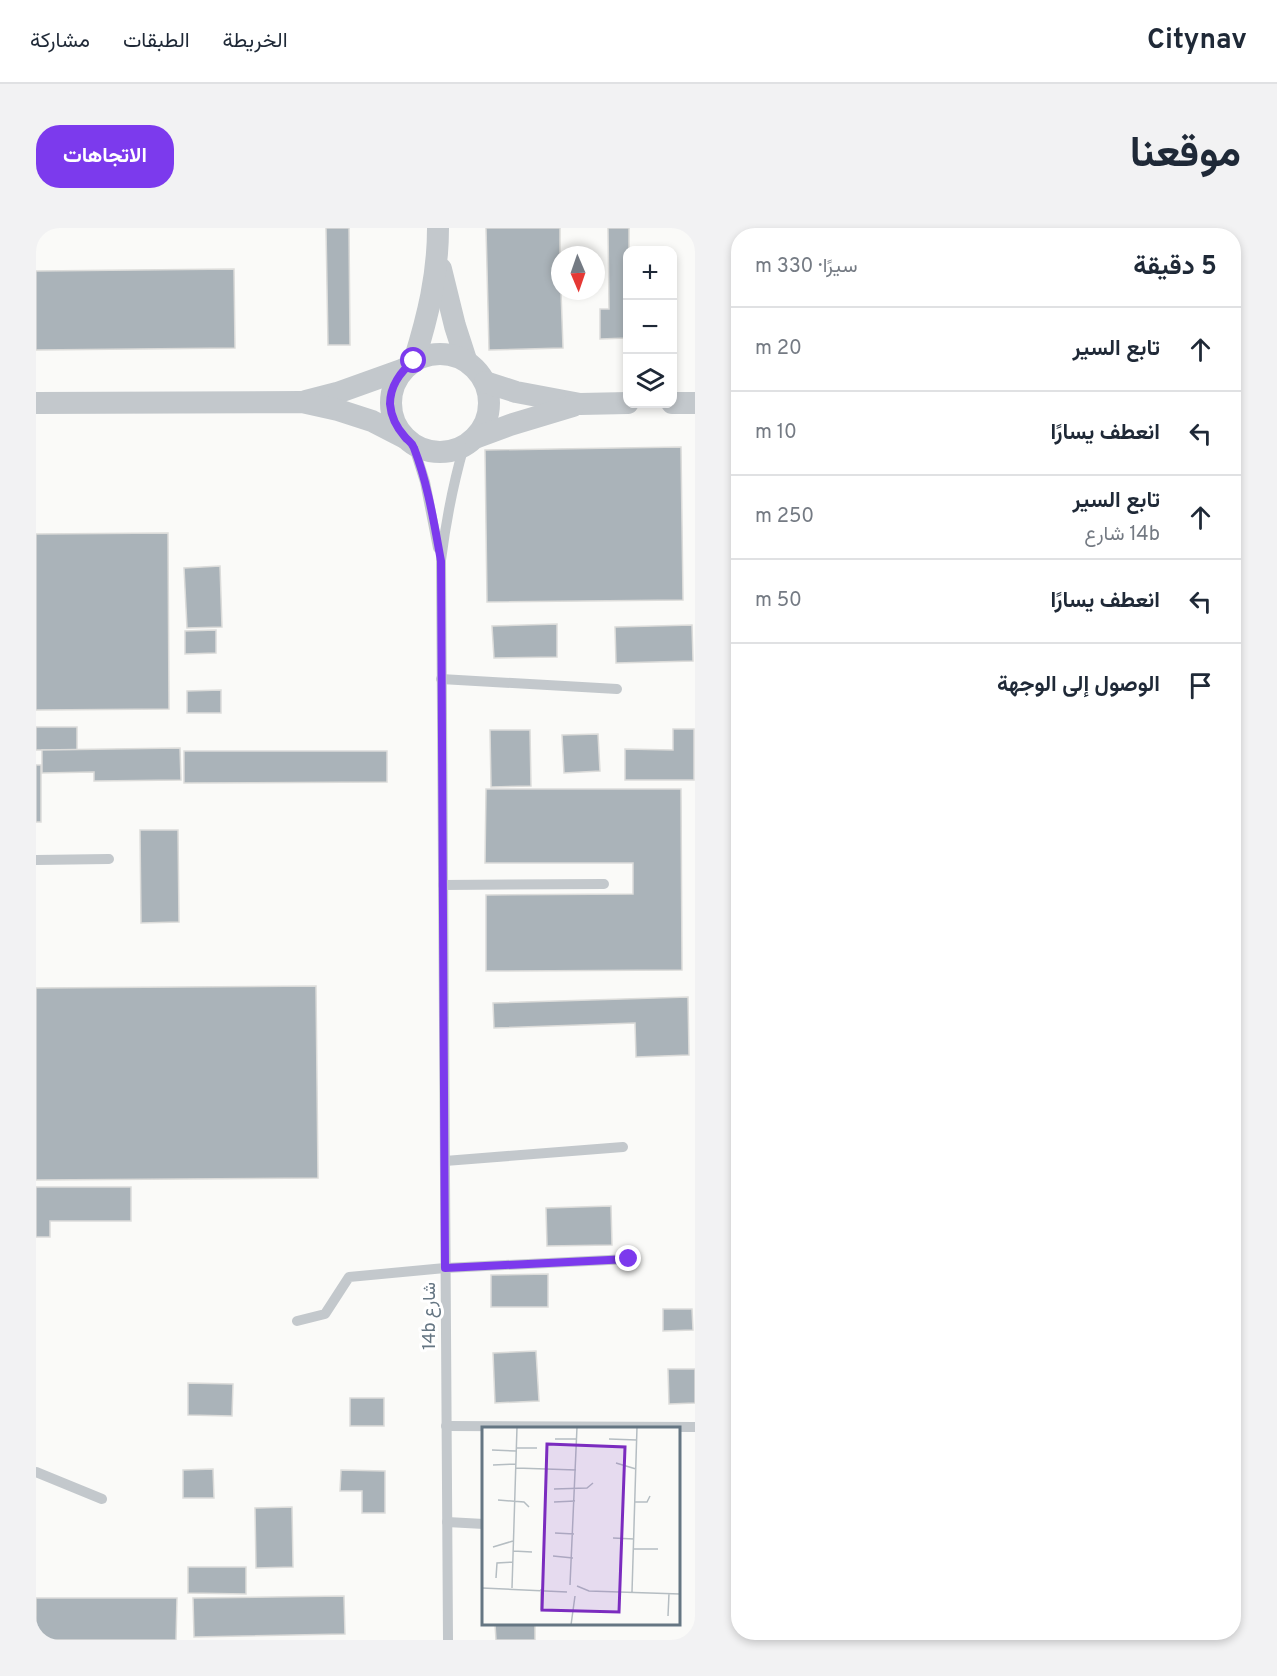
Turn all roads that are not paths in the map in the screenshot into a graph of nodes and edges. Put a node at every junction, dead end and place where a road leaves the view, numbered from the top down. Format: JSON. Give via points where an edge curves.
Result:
{"nodes":[{"id":1,"x":438,"y":228,"type":"edge"},
{"id":2,"x":438,"y":256,"type":"junction"},
{"id":3,"x":466,"y":360,"type":"junction"},
{"id":4,"x":409,"y":365,"type":"junction"},
{"id":5,"x":485,"y":382,"type":"junction"},
{"id":6,"x":302,"y":402,"type":"junction"},
{"id":7,"x":623,"y":403,"type":"edge"},
{"id":8,"x":677,"y":403,"type":"edge"},
{"id":9,"x":695,"y":403,"type":"edge"},
{"id":10,"x":36,"y":404,"type":"edge"},
{"id":11,"x":580,"y":404,"type":"junction"},
{"id":12,"x":409,"y":441,"type":"junction"},
{"id":13,"x":469,"y":442,"type":"junction"},
{"id":14,"x":441,"y":561,"type":"junction"},
{"id":15,"x":441,"y":679,"type":"junction"},
{"id":16,"x":617,"y":689,"type":"dead end"},
{"id":17,"x":109,"y":859,"type":"dead end"},
{"id":18,"x":36,"y":860,"type":"edge"},
{"id":19,"x":604,"y":884,"type":"dead end"},
{"id":20,"x":443,"y":885,"type":"junction"},
{"id":21,"x":623,"y":1147,"type":"dead end"},
{"id":22,"x":445,"y":1161,"type":"junction"},
{"id":23,"x":629,"y":1259,"type":"dead end"},
{"id":24,"x":445,"y":1268,"type":"junction"},
{"id":25,"x":297,"y":1321,"type":"dead end"},
{"id":26,"x":446,"y":1426,"type":"junction"},
{"id":27,"x":695,"y":1426,"type":"edge"},
{"id":28,"x":36,"y":1472,"type":"edge"},
{"id":29,"x":102,"y":1499,"type":"dead end"},
{"id":30,"x":447,"y":1522,"type":"junction"},
{"id":31,"x":482,"y":1524,"type":"edge"},
{"id":32,"x":448,"y":1640,"type":"edge"}],
"edges":[{"from":1,"to":2,"type":"street"},
{"from":2,"to":3,"type":"street"},
{"from":2,"to":4,"type":"street","via":[[430,303]]},
{"from":3,"to":4,"type":"street","via":[[440,353],[426,355]]},
{"from":3,"to":5,"type":"street"},
{"from":4,"to":6,"type":"street"},
{"from":4,"to":12,"type":"street","via":[[394,385],[390,404],[394,422]]},
{"from":5,"to":11,"type":"street"},
{"from":5,"to":13,"type":"street","via":[[489,411],[484,426]]},
{"from":6,"to":10,"type":"street"},
{"from":6,"to":12,"type":"street","via":[[372,420]]},
{"from":7,"to":11,"type":"street"},
{"from":8,"to":9,"type":"street"},
{"from":11,"to":13,"type":"street","via":[[518,422]]},
{"from":12,"to":13,"type":"street","via":[[429,451],[447,452]]},
{"from":12,"to":14,"type":"lane","name":"14b شارع","via":[[427,492]]},
{"from":13,"to":14,"type":"lane","name":"14b شارع","via":[[448,512]]},
{"from":14,"to":15,"type":"lane","name":"14b شارع"},
{"from":15,"to":16,"type":"lane"},
{"from":15,"to":20,"type":"lane","name":"14b شارع"},
{"from":17,"to":18,"type":"lane"},
{"from":19,"to":20,"type":"lane"},
{"from":20,"to":22,"type":"lane","name":"14b شارع"},
{"from":21,"to":22,"type":"lane"},
{"from":22,"to":24,"type":"lane","name":"14b شارع"},
{"from":23,"to":24,"type":"lane"},
{"from":24,"to":25,"type":"lane","via":[[349,1277],[325,1314]]},
{"from":24,"to":26,"type":"lane","name":"14b شارع"},
{"from":26,"to":27,"type":"lane"},
{"from":26,"to":30,"type":"lane","name":"14b شارع"},
{"from":28,"to":29,"type":"lane"},
{"from":30,"to":31,"type":"lane"},
{"from":30,"to":32,"type":"lane","name":"14b شارع"}]}
